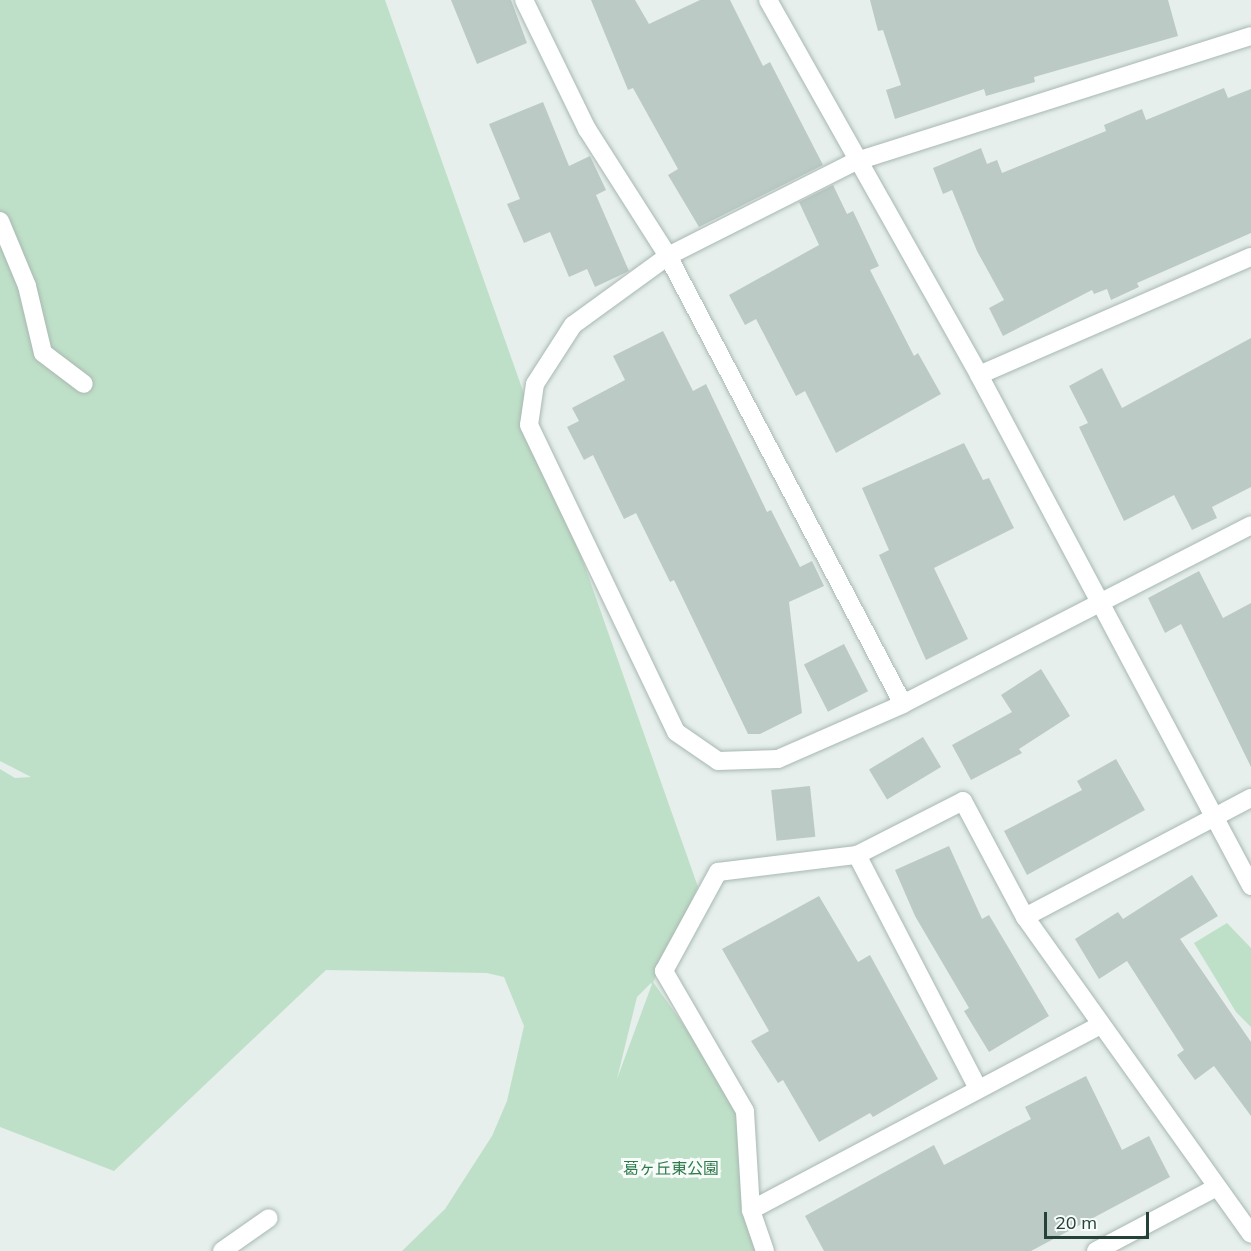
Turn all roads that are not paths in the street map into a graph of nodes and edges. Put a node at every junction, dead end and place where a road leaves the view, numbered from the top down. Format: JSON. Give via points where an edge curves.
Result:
{"nodes":[{"id":1,"x":524,"y":0,"type":"edge"},
{"id":2,"x":768,"y":0,"type":"edge"},
{"id":3,"x":1251,"y":36,"type":"edge"},
{"id":4,"x":856,"y":161,"type":"junction"},
{"id":5,"x":0,"y":221,"type":"edge"},
{"id":6,"x":668,"y":256,"type":"junction"},
{"id":7,"x":1251,"y":257,"type":"edge"},
{"id":8,"x":980,"y":375,"type":"junction"},
{"id":9,"x":84,"y":384,"type":"dead end"},
{"id":10,"x":1251,"y":525,"type":"edge"},
{"id":11,"x":1097,"y":602,"type":"junction"},
{"id":12,"x":903,"y":704,"type":"junction"},
{"id":13,"x":1251,"y":798,"type":"edge"},
{"id":14,"x":1213,"y":818,"type":"junction"},
{"id":15,"x":857,"y":855,"type":"junction"},
{"id":16,"x":1251,"y":886,"type":"edge"},
{"id":17,"x":1024,"y":917,"type":"junction"},
{"id":18,"x":1100,"y":1025,"type":"junction"},
{"id":19,"x":978,"y":1088,"type":"junction"},
{"id":20,"x":1215,"y":1188,"type":"junction"},
{"id":21,"x":751,"y":1210,"type":"junction"},
{"id":22,"x":269,"y":1218,"type":"dead end"},
{"id":23,"x":1251,"y":1234,"type":"edge"},
{"id":24,"x":222,"y":1251,"type":"edge"},
{"id":25,"x":765,"y":1251,"type":"edge"},
{"id":26,"x":1096,"y":1251,"type":"edge"}],
"edges":[{"from":1,"to":6,"type":"street","via":[[587,129]]},
{"from":2,"to":4,"type":"street"},
{"from":3,"to":4,"type":"street"},
{"from":4,"to":6,"type":"street"},
{"from":4,"to":8,"type":"street"},
{"from":5,"to":9,"type":"street","via":[[27,286],[43,353]]},
{"from":6,"to":12,"type":"street"},
{"from":6,"to":12,"type":"street","via":[[573,325],[535,384],[529,425],[676,732],[718,761],[778,759]]},
{"from":7,"to":8,"type":"street"},
{"from":8,"to":11,"type":"street"},
{"from":10,"to":11,"type":"street"},
{"from":11,"to":12,"type":"street"},
{"from":11,"to":14,"type":"street"},
{"from":13,"to":14,"type":"street"},
{"from":14,"to":16,"type":"street"},
{"from":14,"to":17,"type":"street"},
{"from":15,"to":17,"type":"street","via":[[963,801]]},
{"from":15,"to":19,"type":"street"},
{"from":15,"to":21,"type":"street","via":[[718,872],[664,971],[745,1111]]},
{"from":17,"to":18,"type":"street"},
{"from":18,"to":19,"type":"street"},
{"from":18,"to":20,"type":"street"},
{"from":19,"to":21,"type":"street"},
{"from":20,"to":23,"type":"street"},
{"from":20,"to":26,"type":"street"},
{"from":21,"to":25,"type":"street"},
{"from":22,"to":24,"type":"street"}]}
